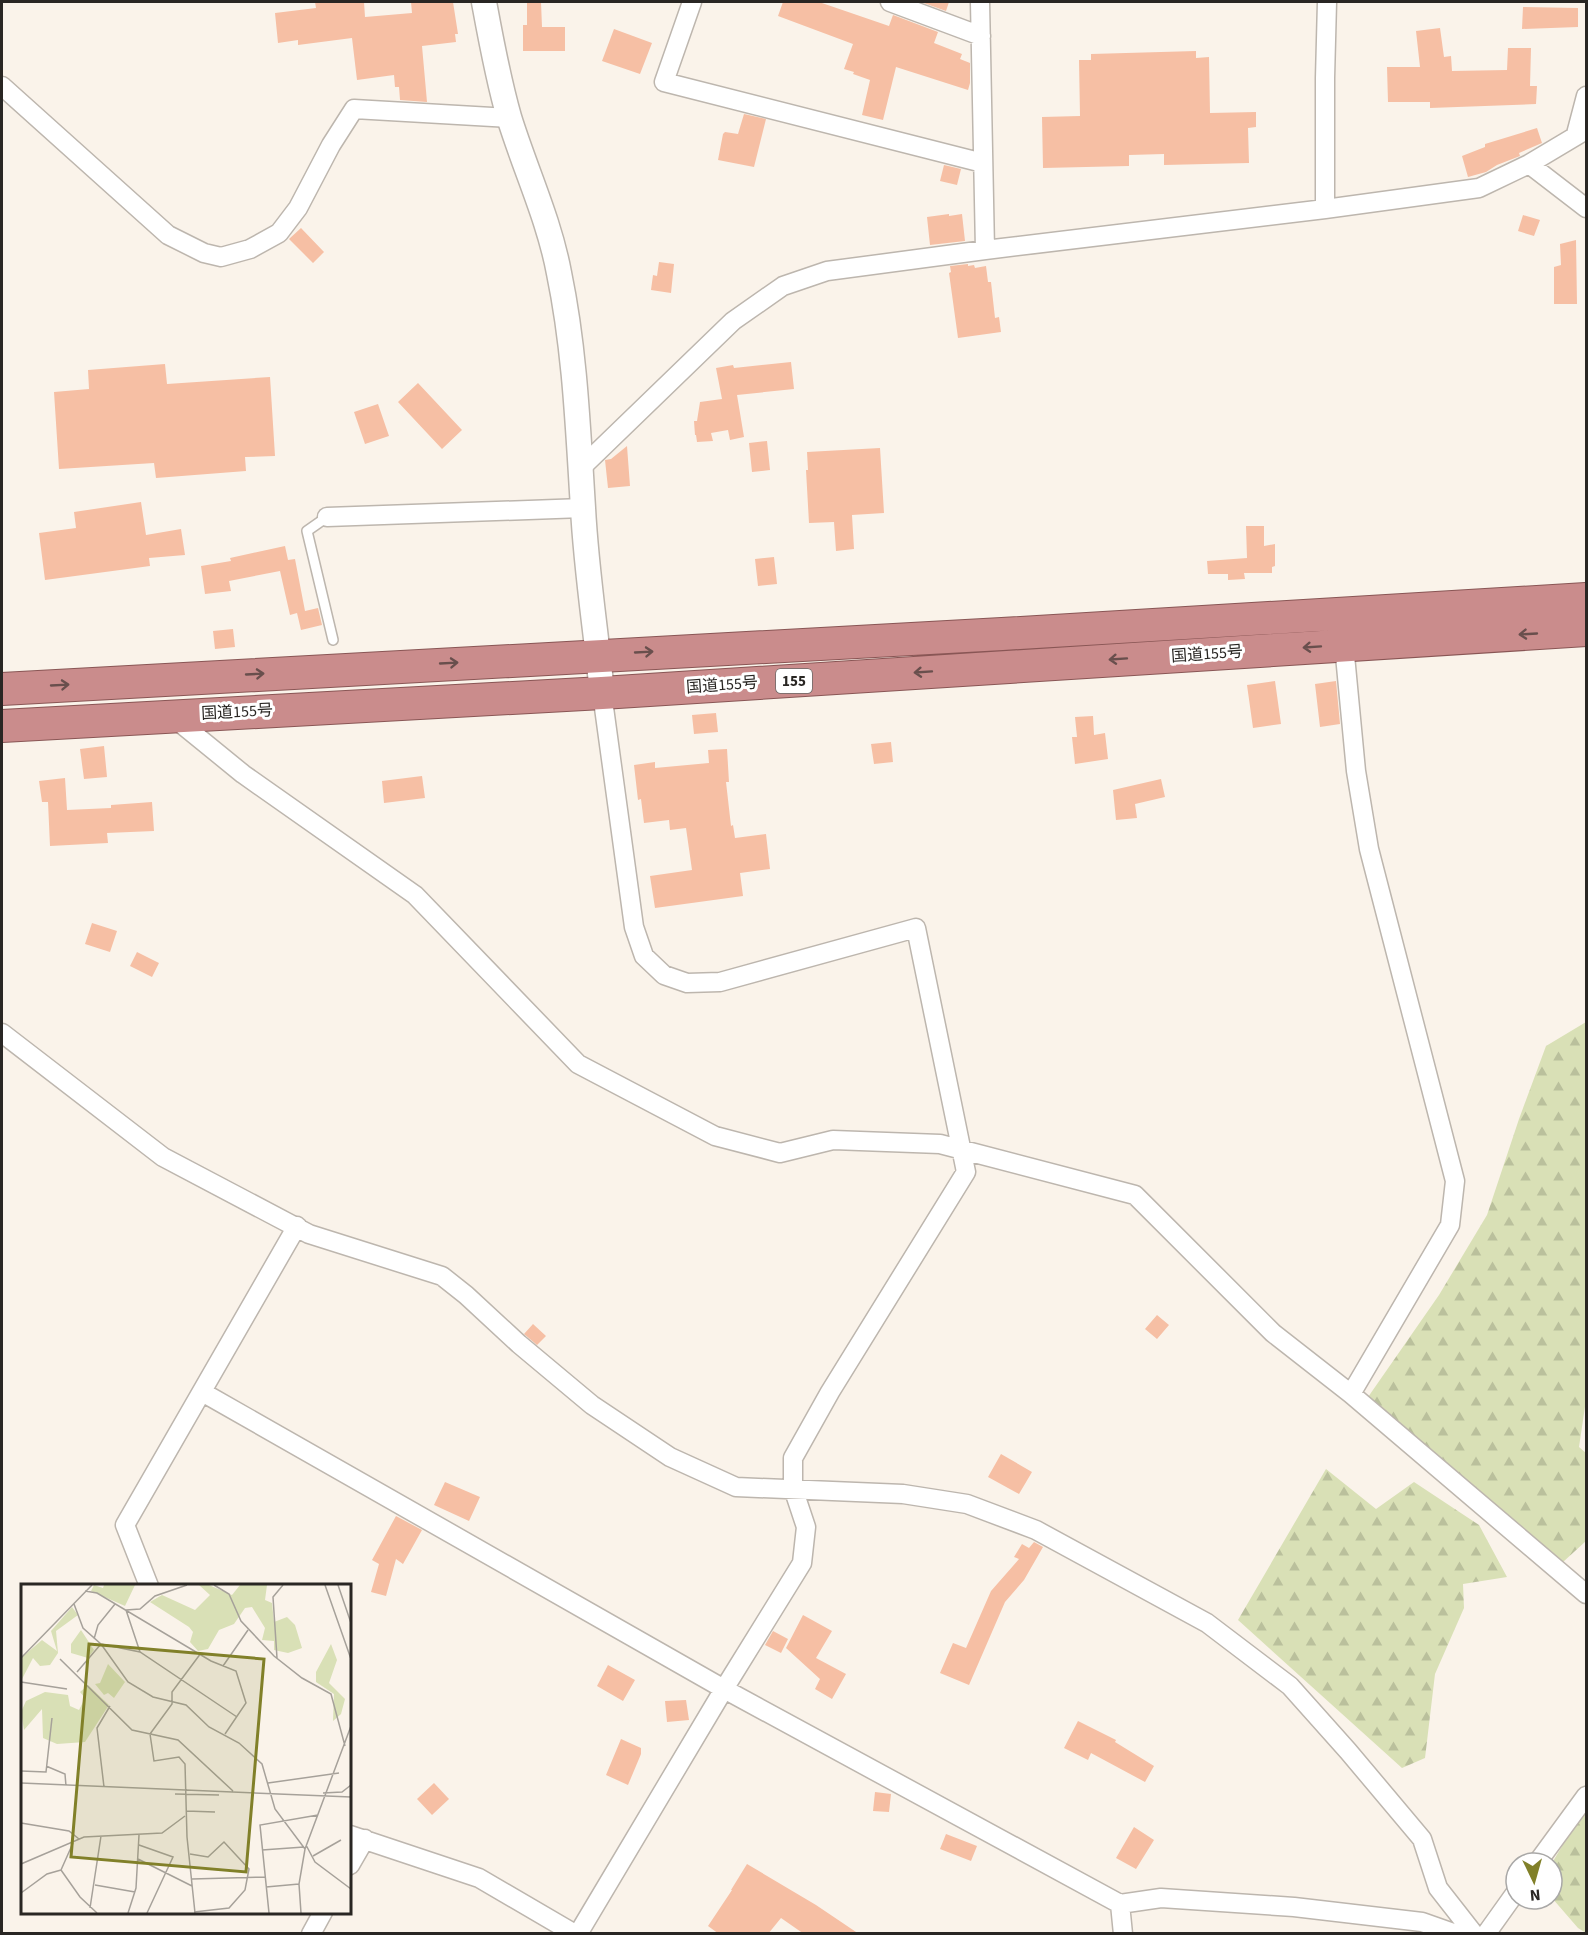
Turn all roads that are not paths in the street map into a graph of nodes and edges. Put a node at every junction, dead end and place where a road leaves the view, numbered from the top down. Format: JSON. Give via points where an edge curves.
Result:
{"nodes":[{"id":1,"x":484,"y":2,"type":"edge"},
{"id":2,"x":692,"y":2,"type":"edge"},
{"id":3,"x":890,"y":2,"type":"edge"},
{"id":4,"x":980,"y":2,"type":"edge"},
{"id":5,"x":1327,"y":2,"type":"edge"},
{"id":6,"x":981,"y":36,"type":"junction"},
{"id":7,"x":2,"y":86,"type":"edge"},
{"id":8,"x":1587,"y":96,"type":"edge"},
{"id":9,"x":510,"y":118,"type":"junction"},
{"id":10,"x":1581,"y":132,"type":"edge"},
{"id":11,"x":983,"y":163,"type":"junction"},
{"id":12,"x":1529,"y":164,"type":"junction"},
{"id":13,"x":1587,"y":208,"type":"edge"},
{"id":14,"x":1325,"y":209,"type":"junction"},
{"id":15,"x":985,"y":250,"type":"junction"},
{"id":16,"x":582,"y":466,"type":"junction"},
{"id":17,"x":583,"y":508,"type":"junction"},
{"id":18,"x":327,"y":518,"type":"joint"},
{"id":19,"x":1587,"y":599,"type":"edge"},
{"id":20,"x":1587,"y":630,"type":"edge"},
{"id":21,"x":333,"y":640,"type":"dead end"},
{"id":22,"x":1344,"y":645,"type":"junction"},
{"id":23,"x":598,"y":655,"type":"junction"},
{"id":24,"x":2,"y":688,"type":"edge"},
{"id":25,"x":602,"y":693,"type":"junction"},
{"id":26,"x":172,"y":716,"type":"junction"},
{"id":27,"x":2,"y":726,"type":"edge"},
{"id":28,"x":2,"y":1033,"type":"edge"},
{"id":29,"x":960,"y":1150,"type":"junction"},
{"id":30,"x":297,"y":1226,"type":"junction"},
{"id":31,"x":202,"y":1392,"type":"junction"},
{"id":32,"x":1351,"y":1394,"type":"junction"},
{"id":33,"x":793,"y":1488,"type":"junction"},
{"id":34,"x":148,"y":1584,"type":"edge"},
{"id":35,"x":1587,"y":1593,"type":"edge"},
{"id":36,"x":724,"y":1689,"type":"junction"},
{"id":37,"x":1587,"y":1796,"type":"edge"},
{"id":38,"x":357,"y":1837,"type":"edge"},
{"id":39,"x":1546,"y":1851,"type":"edge"},
{"id":40,"x":351,"y":1861,"type":"edge"},
{"id":41,"x":1120,"y":1904,"type":"junction"},
{"id":42,"x":1504,"y":1909,"type":"edge"},
{"id":43,"x":321,"y":1914,"type":"edge"},
{"id":44,"x":310,"y":1934,"type":"edge"},
{"id":45,"x":577,"y":1934,"type":"edge"},
{"id":46,"x":1123,"y":1934,"type":"edge"},
{"id":47,"x":1456,"y":1934,"type":"edge"},
{"id":48,"x":1474,"y":1934,"type":"edge"},
{"id":49,"x":1486,"y":1934,"type":"edge"}],
"edges":[{"from":1,"to":9,"type":"street"},
{"from":2,"to":11,"type":"street","via":[[663,82]]},
{"from":3,"to":6,"type":"street"},
{"from":4,"to":6,"type":"street"},
{"from":5,"to":14,"type":"street"},
{"from":6,"to":11,"type":"street"},
{"from":7,"to":9,"type":"street","via":[[168,235],[204,254],[221,257],[250,249],[279,233],[298,208],[354,109]]},
{"from":8,"to":10,"type":"street"},
{"from":9,"to":16,"type":"street","via":[[559,272]]},
{"from":10,"to":12,"type":"street"},
{"from":11,"to":15,"type":"street"},
{"from":12,"to":13,"type":"street"},
{"from":12,"to":14,"type":"street","via":[[1479,188]]},
{"from":14,"to":15,"type":"street"},
{"from":15,"to":16,"type":"street","via":[[827,271],[783,285],[733,321]]},
{"from":16,"to":17,"type":"street"},
{"from":17,"to":18,"type":"street"},
{"from":17,"to":23,"type":"street"},
{"from":18,"to":21,"type":"lane","via":[[307,531]]},
{"from":23,"to":19,"type":"highway","name":"国道155号","number":"155","one_way":true},
{"from":20,"to":22,"type":"highway","name":"国道155号","number":"155","one_way":true},
{"from":22,"to":25,"type":"highway","name":"国道155号","number":"155","one_way":true},
{"from":22,"to":32,"type":"street","via":[[1356,771],[1369,849],[1455,1181],[1450,1226]]},
{"from":24,"to":23,"type":"highway","name":"国道155号","number":"155","one_way":true},
{"from":23,"to":25,"type":"street"},
{"from":25,"to":26,"type":"highway","name":"国道155号","number":"155"},
{"from":25,"to":29,"type":"street","via":[[634,927],[644,956],[664,975],[687,983],[720,982],[916,928]]},
{"from":26,"to":27,"type":"highway","name":"国道155号","number":"155"},
{"from":26,"to":29,"type":"street","via":[[243,774],[415,895],[578,1064],[715,1136],[780,1152],[833,1140],[940,1144]]},
{"from":28,"to":30,"type":"street","via":[[163,1157]]},
{"from":29,"to":32,"type":"street","via":[[1135,1195],[1273,1333]]},
{"from":29,"to":33,"type":"street","via":[[966,1172],[793,1458]]},
{"from":30,"to":31,"type":"street"},
{"from":30,"to":33,"type":"street","via":[[309,1234],[442,1276],[592,1405],[670,1457],[736,1486]]},
{"from":31,"to":34,"type":"street","via":[[125,1525]]},
{"from":31,"to":36,"type":"street"},
{"from":32,"to":35,"type":"street"},
{"from":33,"to":36,"type":"street","via":[[806,1527],[802,1563]]},
{"from":33,"to":48,"type":"street","via":[[903,1494],[967,1504],[1036,1530],[1208,1623],[1290,1686],[1348,1751],[1422,1839],[1438,1888]]},
{"from":36,"to":41,"type":"street"},
{"from":36,"to":45,"type":"street"},
{"from":37,"to":39,"type":"street"},
{"from":38,"to":40,"type":"street"},
{"from":38,"to":45,"type":"street","via":[[479,1878]]},
{"from":41,"to":46,"type":"street"},
{"from":41,"to":47,"type":"street","via":[[1161,1898],[1294,1907],[1422,1922]]},
{"from":42,"to":49,"type":"street"},
{"from":43,"to":44,"type":"street"}]}
